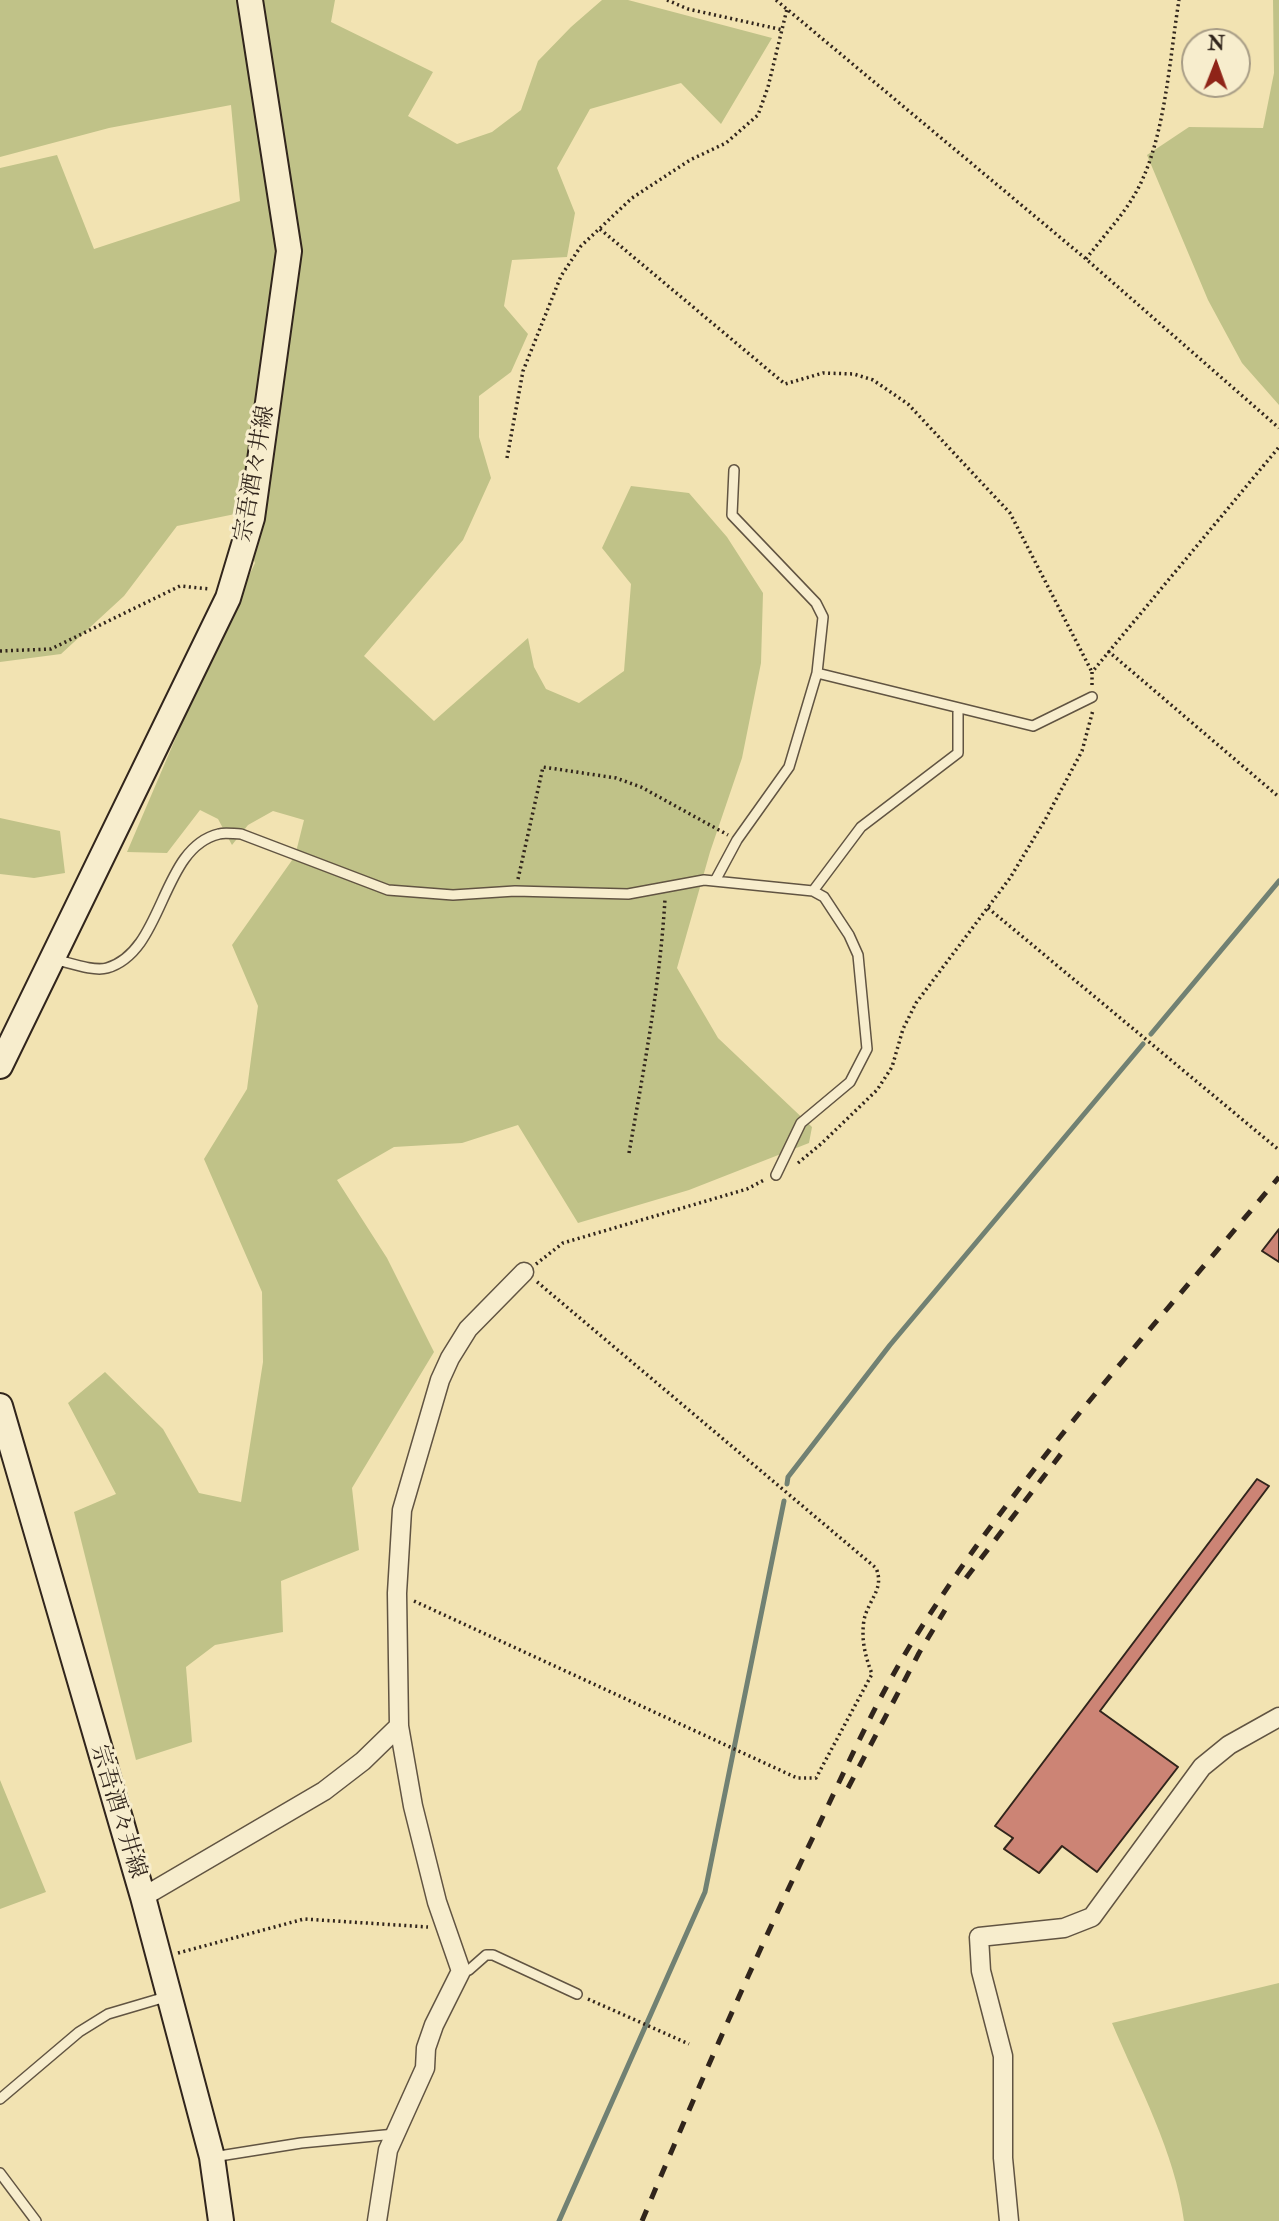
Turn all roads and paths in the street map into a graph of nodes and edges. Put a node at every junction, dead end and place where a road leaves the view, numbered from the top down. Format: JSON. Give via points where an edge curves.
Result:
{"nodes":[{"id":1,"x":250,"y":0,"type":"edge"},
{"id":2,"x":667,"y":0,"type":"edge"},
{"id":3,"x":776,"y":0,"type":"edge"},
{"id":4,"x":1179,"y":0,"type":"edge"},
{"id":5,"x":787,"y":9,"type":"junction"},
{"id":6,"x":783,"y":30,"type":"junction"},
{"id":7,"x":600,"y":229,"type":"junction"},
{"id":8,"x":1086,"y":259,"type":"junction"},
{"id":9,"x":1279,"y":428,"type":"edge"},
{"id":10,"x":1279,"y":447,"type":"edge"},
{"id":11,"x":507,"y":458,"type":"dead end"},
{"id":12,"x":734,"y":470,"type":"dead end"},
{"id":13,"x":230,"y":592,"type":"junction"},
{"id":14,"x":0,"y":651,"type":"edge"},
{"id":15,"x":1108,"y":652,"type":"junction"},
{"id":16,"x":1092,"y":672,"type":"junction"},
{"id":17,"x":817,"y":673,"type":"junction"},
{"id":18,"x":1092,"y":697,"type":"junction"},
{"id":19,"x":958,"y":708,"type":"junction"},
{"id":20,"x":1279,"y":797,"type":"edge"},
{"id":21,"x":737,"y":840,"type":"junction"},
{"id":22,"x":715,"y":881,"type":"junction"},
{"id":23,"x":665,"y":886,"type":"junction"},
{"id":24,"x":515,"y":891,"type":"junction"},
{"id":25,"x":813,"y":891,"type":"junction"},
{"id":26,"x":988,"y":908,"type":"junction"},
{"id":27,"x":50,"y":958,"type":"junction"},
{"id":28,"x":0,"y":1066,"type":"edge"},
{"id":29,"x":1279,"y":1150,"type":"edge"},
{"id":30,"x":629,"y":1153,"type":"dead end"},
{"id":31,"x":776,"y":1175,"type":"junction"},
{"id":32,"x":524,"y":1272,"type":"junction"},
{"id":33,"x":0,"y":1406,"type":"edge"},
{"id":34,"x":397,"y":1593,"type":"junction"},
{"id":35,"x":1279,"y":1717,"type":"edge"},
{"id":36,"x":399,"y":1726,"type":"junction"},
{"id":37,"x":143,"y":1896,"type":"junction"},
{"id":38,"x":447,"y":1928,"type":"junction"},
{"id":39,"x":159,"y":1958,"type":"junction"},
{"id":40,"x":461,"y":1971,"type":"junction"},
{"id":41,"x":577,"y":1994,"type":"joint"},
{"id":42,"x":169,"y":1996,"type":"junction"},
{"id":43,"x":689,"y":2044,"type":"dead end"},
{"id":44,"x":0,"y":2099,"type":"edge"},
{"id":45,"x":395,"y":2134,"type":"junction"},
{"id":46,"x":212,"y":2157,"type":"junction"},
{"id":47,"x":0,"y":2173,"type":"edge"},
{"id":48,"x":36,"y":2221,"type":"edge"},
{"id":49,"x":221,"y":2221,"type":"edge"},
{"id":50,"x":377,"y":2221,"type":"edge"},
{"id":51,"x":1009,"y":2221,"type":"edge"}],
"edges":[{"from":1,"to":13,"type":"main road","name":"宗吾酒々井線","via":[[289,251],[252,518]]},
{"from":2,"to":6,"type":"path"},
{"from":3,"to":5,"type":"path"},
{"from":4,"to":8,"type":"path","via":[[1147,167],[1132,199]]},
{"from":5,"to":6,"type":"path"},
{"from":5,"to":8,"type":"path"},
{"from":6,"to":7,"type":"path","via":[[758,115],[726,143],[632,198]]},
{"from":7,"to":11,"type":"path","via":[[581,246],[561,276],[523,370]]},
{"from":7,"to":16,"type":"path","via":[[785,384],[823,373],[853,374],[873,380],[908,404],[1010,513]]},
{"from":8,"to":9,"type":"path"},
{"from":10,"to":15,"type":"path"},
{"from":12,"to":17,"type":"lane","via":[[732,516],[816,603],[822,617]]},
{"from":13,"to":14,"type":"path","via":[[180,586],[51,649]]},
{"from":13,"to":27,"type":"main road","name":"宗吾酒々井線","via":[[175,713]]},
{"from":15,"to":16,"type":"path"},
{"from":15,"to":20,"type":"path"},
{"from":16,"to":18,"type":"path"},
{"from":17,"to":19,"type":"lane"},
{"from":17,"to":21,"type":"lane","via":[[789,767]]},
{"from":18,"to":19,"type":"lane","via":[[1033,726]]},
{"from":18,"to":26,"type":"path","via":[[1093,715],[1082,751],[1045,820]]},
{"from":19,"to":25,"type":"lane","via":[[958,753],[861,827]]},
{"from":21,"to":22,"type":"lane"},
{"from":21,"to":24,"type":"path","via":[[640,787],[616,778],[543,767]]},
{"from":22,"to":23,"type":"lane"},
{"from":22,"to":25,"type":"lane"},
{"from":23,"to":24,"type":"lane","via":[[628,894]]},
{"from":23,"to":30,"type":"path","via":[[649,1044]]},
{"from":24,"to":27,"type":"lane","via":[[453,895],[388,890],[241,834],[220,833],[200,843],[184,862],[141,943],[114,964],[104,969]]},
{"from":25,"to":31,"type":"lane","via":[[824,897],[858,955],[867,1049],[850,1082],[802,1123]]},
{"from":26,"to":29,"type":"path"},
{"from":26,"to":31,"type":"path","via":[[916,1003],[892,1067],[877,1090],[821,1144]]},
{"from":27,"to":28,"type":"main road","name":"宗吾酒々井線"},
{"from":31,"to":32,"type":"path","via":[[747,1189],[562,1243]]},
{"from":32,"to":34,"type":"street","via":[[468,1329],[440,1380],[402,1510]]},
{"from":32,"to":34,"type":"path","via":[[876,1568],[879,1587],[864,1618],[863,1652],[872,1674],[816,1778],[797,1779]]},
{"from":33,"to":37,"type":"main road","name":"宗吾酒々井線"},
{"from":34,"to":36,"type":"street"},
{"from":35,"to":51,"type":"street","via":[[1229,1745],[1202,1767],[1092,1917],[1064,1928],[979,1937],[981,1971],[1003,2056],[1003,2158]]},
{"from":36,"to":37,"type":"street","via":[[324,1791]]},
{"from":36,"to":38,"type":"street","via":[[413,1806]]},
{"from":37,"to":39,"type":"main road","name":"宗吾酒々井線"},
{"from":38,"to":39,"type":"path","via":[[304,1919]]},
{"from":38,"to":40,"type":"street"},
{"from":39,"to":42,"type":"main road","name":"宗吾酒々井線"},
{"from":40,"to":41,"type":"lane","via":[[493,1955]]},
{"from":40,"to":45,"type":"street","via":[[434,2025],[425,2068]]},
{"from":41,"to":43,"type":"path"},
{"from":42,"to":44,"type":"lane","via":[[108,2014],[79,2032]]},
{"from":42,"to":46,"type":"main road","name":"宗吾酒々井線"},
{"from":45,"to":46,"type":"lane"},
{"from":45,"to":50,"type":"street"},
{"from":46,"to":49,"type":"main road","name":"宗吾酒々井線"},
{"from":47,"to":48,"type":"lane"}]}
